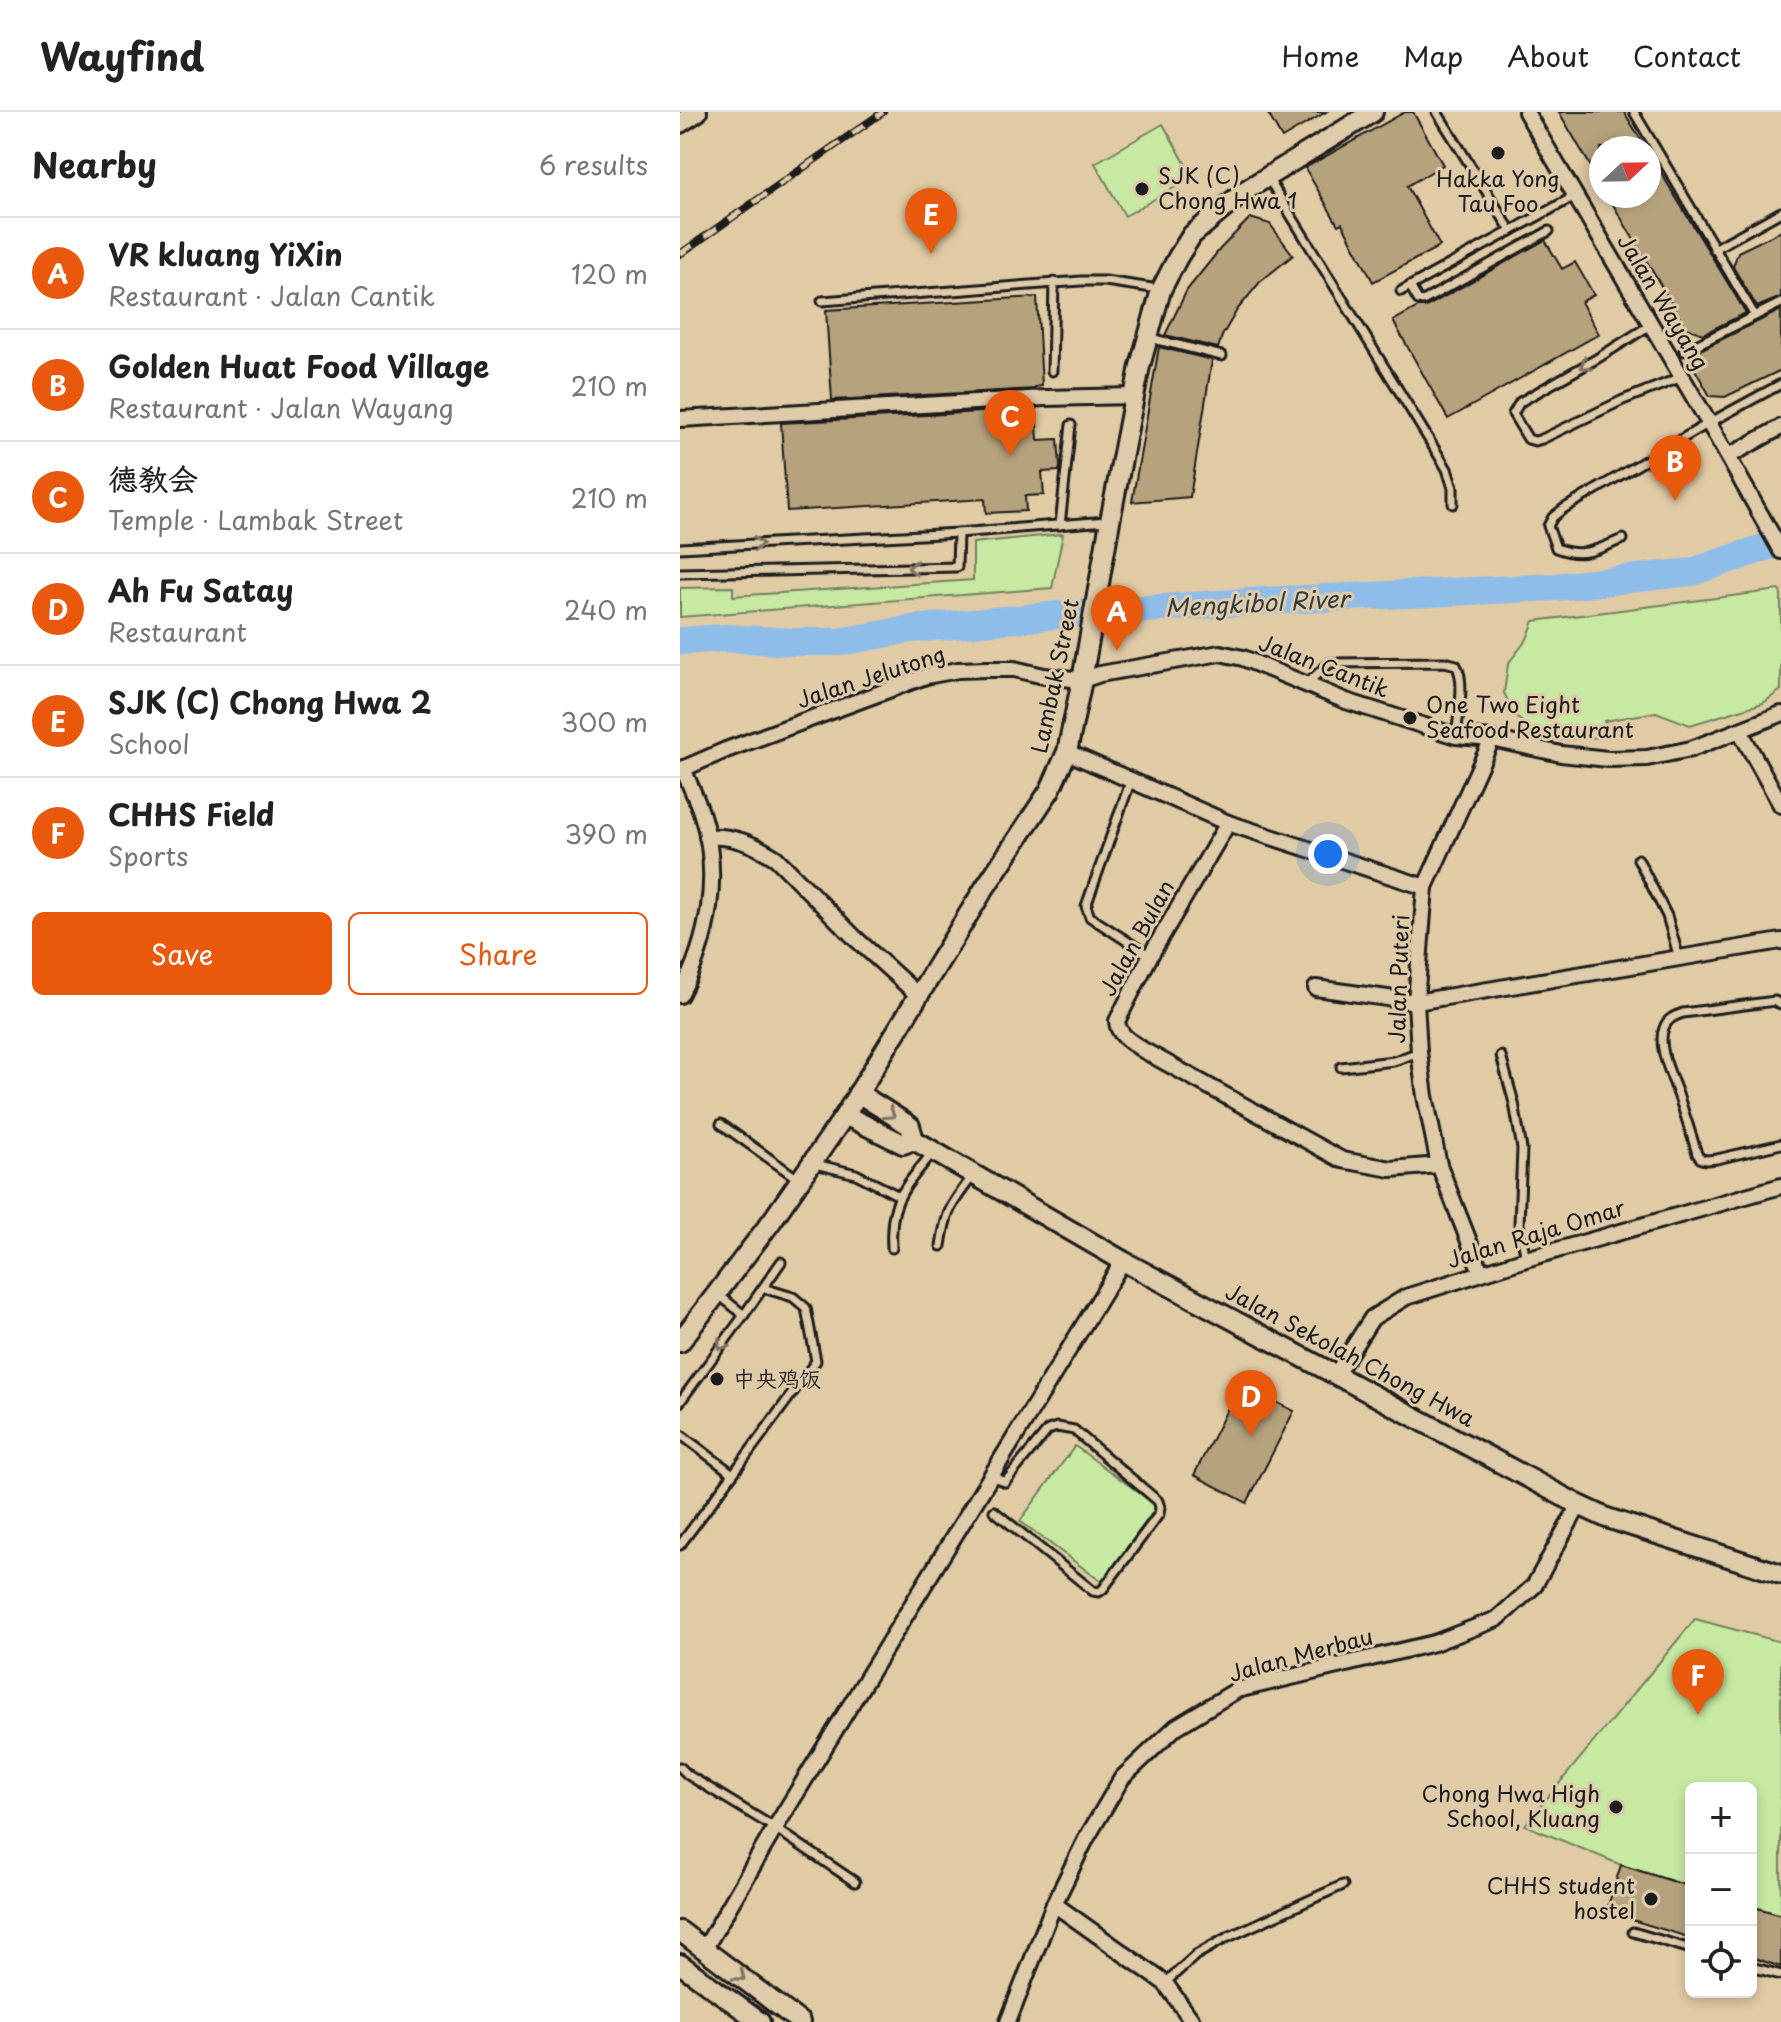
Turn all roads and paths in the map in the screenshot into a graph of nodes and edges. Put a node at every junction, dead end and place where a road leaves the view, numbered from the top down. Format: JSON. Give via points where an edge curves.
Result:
{"nodes":[{"id":1,"x":697,"y":112,"type":"edge"},
{"id":2,"x":1373,"y":112,"type":"edge"},
{"id":3,"x":1437,"y":112,"type":"edge"},
{"id":4,"x":1526,"y":112,"type":"edge"},
{"id":5,"x":1634,"y":112,"type":"edge"},
{"id":6,"x":680,"y":123,"type":"edge"},
{"id":7,"x":1267,"y":176,"type":"junction"},
{"id":8,"x":1575,"y":195,"type":"junction"},
{"id":9,"x":1781,"y":212,"type":"edge"},
{"id":10,"x":1511,"y":231,"type":"junction"},
{"id":11,"x":1549,"y":231,"type":"dead end"},
{"id":12,"x":1714,"y":249,"type":"junction"},
{"id":13,"x":1054,"y":282,"type":"junction"},
{"id":14,"x":1410,"y":286,"type":"junction"},
{"id":15,"x":1161,"y":290,"type":"junction"},
{"id":16,"x":1401,"y":291,"type":"dead end"},
{"id":17,"x":822,"y":301,"type":"dead end"},
{"id":18,"x":1781,"y":303,"type":"edge"},
{"id":19,"x":1755,"y":316,"type":"junction"},
{"id":20,"x":1652,"y":324,"type":"junction"},
{"id":21,"x":1148,"y":338,"type":"junction"},
{"id":22,"x":1684,"y":351,"type":"dead end"},
{"id":23,"x":1222,"y":356,"type":"dead end"},
{"id":24,"x":1052,"y":371,"type":"dead end"},
{"id":25,"x":1682,"y":377,"type":"junction"},
{"id":26,"x":1781,"y":384,"type":"edge"},
{"id":27,"x":1134,"y":396,"type":"junction"},
{"id":28,"x":683,"y":422,"type":"edge"},
{"id":29,"x":1709,"y":423,"type":"junction"},
{"id":30,"x":1071,"y":425,"type":"dead end"},
{"id":31,"x":1781,"y":427,"type":"edge"},
{"id":32,"x":1729,"y":456,"type":"junction"},
{"id":33,"x":1453,"y":504,"type":"dead end"},
{"id":34,"x":1110,"y":521,"type":"junction"},
{"id":35,"x":1060,"y":525,"type":"junction"},
{"id":36,"x":958,"y":533,"type":"junction"},
{"id":37,"x":1623,"y":539,"type":"dead end"},
{"id":38,"x":680,"y":548,"type":"edge"},
{"id":39,"x":1781,"y":551,"type":"edge"},
{"id":40,"x":680,"y":573,"type":"edge"},
{"id":41,"x":1082,"y":680,"type":"junction"},
{"id":42,"x":1306,"y":685,"type":"junction"},
{"id":43,"x":1781,"y":714,"type":"edge"},
{"id":44,"x":1740,"y":731,"type":"junction"},
{"id":45,"x":1456,"y":736,"type":"junction"},
{"id":46,"x":1492,"y":739,"type":"junction"},
{"id":47,"x":1067,"y":752,"type":"junction"},
{"id":48,"x":682,"y":769,"type":"edge"},
{"id":49,"x":1131,"y":780,"type":"junction"},
{"id":50,"x":1781,"y":805,"type":"edge"},
{"id":51,"x":1228,"y":823,"type":"junction"},
{"id":52,"x":707,"y":837,"type":"junction"},
{"id":53,"x":1638,"y":859,"type":"dead end"},
{"id":54,"x":1425,"y":887,"type":"junction"},
{"id":55,"x":1781,"y":941,"type":"edge"},
{"id":56,"x":1150,"y":956,"type":"junction"},
{"id":57,"x":1679,"y":958,"type":"junction"},
{"id":58,"x":1316,"y":988,"type":"dead end"},
{"id":59,"x":680,"y":995,"type":"edge"},
{"id":60,"x":919,"y":996,"type":"junction"},
{"id":61,"x":1416,"y":1002,"type":"junction"},
{"id":62,"x":1781,"y":1005,"type":"edge"},
{"id":63,"x":1419,"y":1052,"type":"junction"},
{"id":64,"x":1501,"y":1056,"type":"dead end"},
{"id":65,"x":1341,"y":1067,"type":"dead end"},
{"id":66,"x":858,"y":1093,"type":"junction"},
{"id":67,"x":845,"y":1115,"type":"junction"},
{"id":68,"x":721,"y":1124,"type":"dead end"},
{"id":69,"x":914,"y":1140,"type":"junction"},
{"id":70,"x":1781,"y":1144,"type":"edge"},
{"id":71,"x":934,"y":1152,"type":"junction"},
{"id":72,"x":812,"y":1164,"type":"junction"},
{"id":73,"x":1439,"y":1165,"type":"junction"},
{"id":74,"x":974,"y":1175,"type":"junction"},
{"id":75,"x":800,"y":1181,"type":"junction"},
{"id":76,"x":1781,"y":1186,"type":"edge"},
{"id":77,"x":899,"y":1196,"type":"junction"},
{"id":78,"x":941,"y":1246,"type":"dead end"},
{"id":79,"x":892,"y":1248,"type":"dead end"},
{"id":80,"x":1526,"y":1259,"type":"junction"},
{"id":81,"x":1123,"y":1261,"type":"junction"},
{"id":82,"x":781,"y":1262,"type":"dead end"},
{"id":83,"x":1481,"y":1272,"type":"junction"},
{"id":84,"x":763,"y":1288,"type":"junction"},
{"id":85,"x":717,"y":1294,"type":"junction"},
{"id":86,"x":744,"y":1315,"type":"junction"},
{"id":87,"x":680,"y":1342,"type":"edge"},
{"id":88,"x":1336,"y":1374,"type":"junction"},
{"id":89,"x":680,"y":1402,"type":"edge"},
{"id":90,"x":680,"y":1434,"type":"edge"},
{"id":91,"x":733,"y":1474,"type":"junction"},
{"id":92,"x":992,"y":1476,"type":"junction"},
{"id":93,"x":1579,"y":1505,"type":"junction"},
{"id":94,"x":994,"y":1511,"type":"dead end"},
{"id":95,"x":680,"y":1545,"type":"edge"},
{"id":96,"x":1781,"y":1574,"type":"edge"},
{"id":97,"x":680,"y":1767,"type":"edge"},
{"id":98,"x":775,"y":1828,"type":"junction"},
{"id":99,"x":855,"y":1882,"type":"dead end"},
{"id":100,"x":1343,"y":1885,"type":"dead end"},
{"id":101,"x":1054,"y":1904,"type":"junction"},
{"id":102,"x":680,"y":1931,"type":"edge"},
{"id":103,"x":1633,"y":1932,"type":"dead end"},
{"id":104,"x":1685,"y":1947,"type":"edge"},
{"id":105,"x":705,"y":1948,"type":"junction"},
{"id":106,"x":680,"y":1964,"type":"edge"},
{"id":107,"x":1757,"y":1969,"type":"edge"},
{"id":108,"x":1781,"y":1975,"type":"edge"},
{"id":109,"x":1165,"y":1983,"type":"junction"},
{"id":110,"x":760,"y":2022,"type":"edge"},
{"id":111,"x":800,"y":2022,"type":"edge"},
{"id":112,"x":1008,"y":2022,"type":"edge"},
{"id":113,"x":1193,"y":2022,"type":"edge"}],
"edges":[{"from":1,"to":6,"type":"street"},
{"from":2,"to":7,"type":"street","name":"Lambak Street"},
{"from":3,"to":10,"type":"lane"},
{"from":4,"to":8,"type":"street","name":"Jalan Wayang"},
{"from":5,"to":12,"type":"lane"},
{"from":7,"to":15,"type":"street","name":"Lambak Street","via":[[1192,235]]},
{"from":7,"to":33,"type":"lane","via":[[1447,469]]},
{"from":8,"to":10,"type":"lane"},
{"from":8,"to":20,"type":"street","name":"Jalan Wayang"},
{"from":9,"to":12,"type":"lane"},
{"from":10,"to":14,"type":"lane"},
{"from":11,"to":14,"type":"lane","via":[[1423,301]]},
{"from":12,"to":19,"type":"lane"},
{"from":13,"to":15,"type":"lane","via":[[1105,281]]},
{"from":13,"to":17,"type":"lane"},
{"from":13,"to":24,"type":"lane"},
{"from":14,"to":16,"type":"lane"},
{"from":15,"to":21,"type":"street","name":"Lambak Street"},
{"from":18,"to":19,"type":"lane"},
{"from":19,"to":22,"type":"lane"},
{"from":20,"to":25,"type":"street","name":"Jalan Wayang"},
{"from":20,"to":25,"type":"lane","one_way":true,"via":[[1520,402],[1513,414],[1528,439],[1535,441]]},
{"from":21,"to":23,"type":"lane"},
{"from":21,"to":27,"type":"street","name":"Lambak Street"},
{"from":25,"to":29,"type":"street","name":"Jalan Wayang"},
{"from":26,"to":29,"type":"lane"},
{"from":27,"to":28,"type":"street"},
{"from":27,"to":34,"type":"street","name":"Lambak Street"},
{"from":29,"to":32,"type":"street","name":"Jalan Wayang"},
{"from":29,"to":37,"type":"lane","via":[[1563,509],[1548,526],[1556,548],[1570,554]]},
{"from":30,"to":35,"type":"lane"},
{"from":31,"to":32,"type":"street"},
{"from":32,"to":39,"type":"street","name":"Jalan Wayang"},
{"from":34,"to":35,"type":"lane"},
{"from":34,"to":41,"type":"street","name":"Lambak Street"},
{"from":35,"to":36,"type":"lane"},
{"from":38,"to":36,"type":"lane","one_way":true},
{"from":36,"to":40,"type":"lane","one_way":true,"via":[[957,567]]},
{"from":41,"to":42,"type":"street","name":"Jalan Cantik","via":[[1220,653]]},
{"from":41,"to":47,"type":"street","name":"Lambak Street"},
{"from":41,"to":48,"type":"street","name":"Jalan Jelutong","via":[[1014,669],[926,676]]},
{"from":42,"to":45,"type":"street","name":"Jalan Cantik"},
{"from":42,"to":45,"type":"lane","via":[[1330,663],[1456,665],[1461,683]]},
{"from":43,"to":44,"type":"street","name":"Jalan Cantik"},
{"from":44,"to":46,"type":"street","name":"Jalan Cantik","via":[[1647,758],[1561,754]]},
{"from":44,"to":50,"type":"street"},
{"from":45,"to":46,"type":"street","name":"Jalan Cantik"},
{"from":46,"to":54,"type":"street","name":"Jalan Puteri"},
{"from":47,"to":49,"type":"street"},
{"from":47,"to":60,"type":"street","name":"Lambak Street","via":[[1050,790]]},
{"from":48,"to":52,"type":"street"},
{"from":49,"to":51,"type":"street"},
{"from":49,"to":56,"type":"lane","via":[[1086,906],[1090,917]]},
{"from":51,"to":54,"type":"street"},
{"from":51,"to":56,"type":"street","name":"Jalan Bulan"},
{"from":52,"to":59,"type":"street","via":[[707,920]]},
{"from":52,"to":60,"type":"street","via":[[741,840],[776,858]]},
{"from":53,"to":57,"type":"lane","via":[[1667,916]]},
{"from":54,"to":61,"type":"street","name":"Jalan Puteri"},
{"from":55,"to":57,"type":"street"},
{"from":56,"to":73,"type":"street","name":"Jalan Bulan","via":[[1117,1021],[1124,1036],[1143,1050],[1342,1160],[1391,1169]]},
{"from":57,"to":61,"type":"street"},
{"from":58,"to":61,"type":"street"},
{"from":60,"to":66,"type":"street","name":"Lambak Street"},
{"from":61,"to":63,"type":"street","name":"Jalan Puteri"},
{"from":62,"to":70,"type":"lane","via":[[1775,1001],[1683,1013],[1664,1025],[1661,1040],[1701,1159]]},
{"from":63,"to":65,"type":"lane","via":[[1394,1061]]},
{"from":63,"to":73,"type":"street","name":"Jalan Puteri"},
{"from":64,"to":80,"type":"lane","via":[[1522,1149],[1519,1224]]},
{"from":66,"to":67,"type":"street","name":"Lambak Street"},
{"from":66,"to":69,"type":"street","name":"Jalan Sekolah Chong Hwa","one_way":true,"via":[[910,1126]]},
{"from":67,"to":69,"type":"street","name":"Jalan Sekolah Chong Hwa","via":[[903,1144]]},
{"from":67,"to":72,"type":"street","name":"Lambak Street"},
{"from":68,"to":75,"type":"lane"},
{"from":69,"to":71,"type":"street","name":"Jalan Sekolah Chong Hwa"},
{"from":71,"to":74,"type":"street","name":"Jalan Sekolah Chong Hwa"},
{"from":71,"to":77,"type":"lane"},
{"from":72,"to":75,"type":"street","name":"Lambak Street"},
{"from":72,"to":77,"type":"lane","via":[[856,1174]]},
{"from":73,"to":83,"type":"street","name":"Jalan Puteri"},
{"from":74,"to":78,"type":"lane","via":[[951,1204]]},
{"from":74,"to":81,"type":"street","name":"Jalan Sekolah Chong Hwa"},
{"from":75,"to":85,"type":"street","name":"Lambak Street"},
{"from":76,"to":80,"type":"street","name":"Jalan Raja Omar"},
{"from":77,"to":79,"type":"lane","via":[[892,1218]]},
{"from":80,"to":83,"type":"street","name":"Jalan Raja Omar"},
{"from":81,"to":88,"type":"street","name":"Jalan Sekolah Chong Hwa"},
{"from":81,"to":92,"type":"street"},
{"from":82,"to":84,"type":"lane"},
{"from":83,"to":88,"type":"street","name":"Jalan Raja Omar","via":[[1406,1297],[1372,1318]]},
{"from":84,"to":86,"type":"lane"},
{"from":84,"to":91,"type":"lane","via":[[793,1297],[806,1308],[816,1361]]},
{"from":85,"to":86,"type":"lane"},
{"from":85,"to":87,"type":"street","name":"Lambak Street"},
{"from":86,"to":89,"type":"lane","one_way":true},
{"from":88,"to":93,"type":"street","name":"Jalan Sekolah Chong Hwa"},
{"from":90,"to":91,"type":"lane"},
{"from":91,"to":95,"type":"lane"},
{"from":92,"to":94,"type":"lane","via":[[1005,1482],[1048,1430],[1074,1430],[1160,1507],[1099,1592]]},
{"from":92,"to":98,"type":"street"},
{"from":93,"to":96,"type":"street","name":"Jalan Sekolah Chong Hwa"},
{"from":93,"to":101,"type":"street","name":"Jalan Merbau","via":[[1534,1586],[1497,1619],[1434,1643],[1237,1690],[1176,1727],[1122,1778]]},
{"from":97,"to":98,"type":"lane"},
{"from":98,"to":99,"type":"lane"},
{"from":98,"to":105,"type":"street"},
{"from":100,"to":109,"type":"lane","via":[[1226,1938],[1196,1955]]},
{"from":101,"to":109,"type":"street"},
{"from":101,"to":112,"type":"street","name":"Jalan Merbau"},
{"from":102,"to":105,"type":"street"},
{"from":103,"to":104,"type":"lane"},
{"from":105,"to":111,"type":"street","one_way":true},
{"from":106,"to":110,"type":"street"},
{"from":107,"to":108,"type":"lane"},
{"from":109,"to":113,"type":"street"}]}
